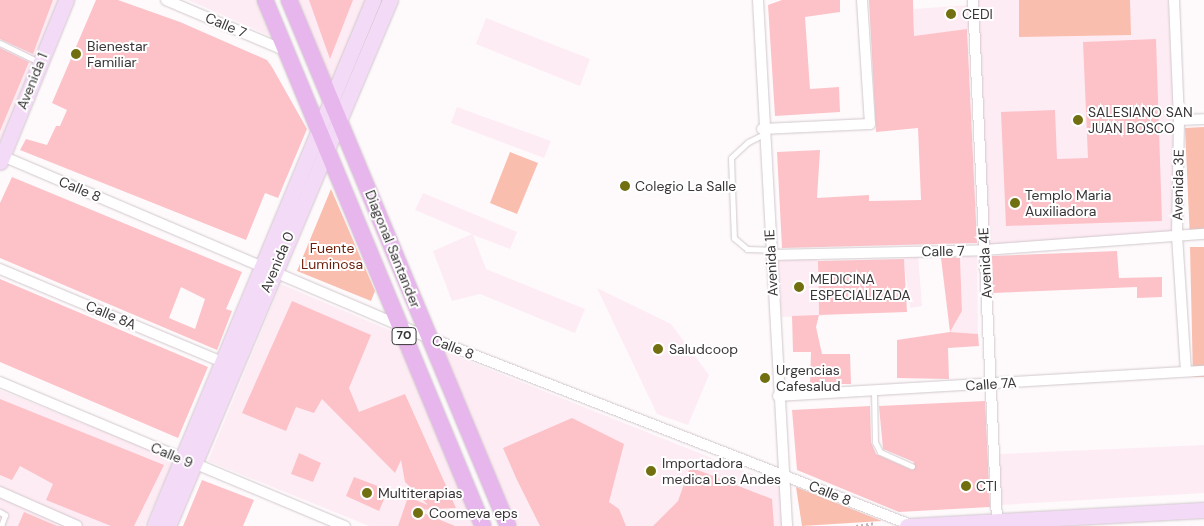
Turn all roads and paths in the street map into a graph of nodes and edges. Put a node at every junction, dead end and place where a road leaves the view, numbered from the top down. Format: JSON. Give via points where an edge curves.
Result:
{"nodes":[{"id":1,"x":66,"y":0,"type":"edge"},
{"id":2,"x":166,"y":0,"type":"edge"},
{"id":3,"x":265,"y":0,"type":"edge"},
{"id":4,"x":289,"y":0,"type":"edge"},
{"id":5,"x":373,"y":0,"type":"edge"},
{"id":6,"x":390,"y":0,"type":"edge"},
{"id":7,"x":758,"y":0,"type":"edge"},
{"id":8,"x":862,"y":0,"type":"edge"},
{"id":9,"x":973,"y":0,"type":"edge"},
{"id":10,"x":1174,"y":0,"type":"edge"},
{"id":11,"x":0,"y":43,"type":"edge"},
{"id":12,"x":286,"y":51,"type":"junction"},
{"id":13,"x":40,"y":62,"type":"junction"},
{"id":14,"x":331,"y":100,"type":"junction"},
{"id":15,"x":339,"y":119,"type":"junction"},
{"id":16,"x":1204,"y":119,"type":"edge"},
{"id":17,"x":1179,"y":120,"type":"junction"},
{"id":18,"x":319,"y":129,"type":"junction"},
{"id":19,"x":762,"y":132,"type":"junction"},
{"id":20,"x":327,"y":145,"type":"junction"},
{"id":21,"x":1,"y":158,"type":"edge"},
{"id":22,"x":1204,"y":234,"type":"edge"},
{"id":23,"x":1177,"y":236,"type":"junction"},
{"id":24,"x":984,"y":250,"type":"junction"},
{"id":25,"x":771,"y":252,"type":"junction"},
{"id":26,"x":268,"y":267,"type":"junction"},
{"id":27,"x":0,"y":270,"type":"edge"},
{"id":28,"x":400,"y":325,"type":"junction"},
{"id":29,"x":430,"y":338,"type":"junction"},
{"id":30,"x":222,"y":362,"type":"junction"},
{"id":31,"x":1186,"y":371,"type":"junction"},
{"id":32,"x":1204,"y":371,"type":"edge"},
{"id":33,"x":0,"y":382,"type":"edge"},
{"id":34,"x":992,"y":384,"type":"junction"},
{"id":35,"x":874,"y":391,"type":"junction"},
{"id":36,"x":778,"y":396,"type":"junction"},
{"id":37,"x":189,"y":462,"type":"junction"},
{"id":38,"x":912,"y":466,"type":"dead end"},
{"id":39,"x":784,"y":475,"type":"junction"},
{"id":40,"x":0,"y":492,"type":"edge"},
{"id":41,"x":1204,"y":510,"type":"edge"},
{"id":42,"x":0,"y":512,"type":"edge"},
{"id":43,"x":998,"y":523,"type":"edge"},
{"id":44,"x":911,"y":525,"type":"edge"},
{"id":45,"x":1,"y":526,"type":"edge"},
{"id":46,"x":77,"y":526,"type":"edge"},
{"id":47,"x":154,"y":526,"type":"edge"},
{"id":48,"x":168,"y":526,"type":"edge"},
{"id":49,"x":345,"y":526,"type":"edge"},
{"id":50,"x":483,"y":526,"type":"edge"},
{"id":51,"x":508,"y":526,"type":"edge"},
{"id":52,"x":787,"y":526,"type":"edge"},
{"id":53,"x":907,"y":526,"type":"edge"}],
"edges":[{"from":1,"to":13,"type":"street","name":"Avenida 1"},
{"from":2,"to":12,"type":"street","name":"Calle 7"},
{"from":3,"to":12,"type":"main road","name":"Diagonal Santander","number":"70"},
{"from":4,"to":14,"type":"main road","name":"Diagonal Santander","number":"70"},
{"from":5,"to":14,"type":"street","name":"Avenida 0"},
{"from":6,"to":15,"type":"street","name":"Avenida 0"},
{"from":7,"to":19,"type":"street","name":"Avenida 1E"},
{"from":8,"to":19,"type":"street","via":[[870,124]]},
{"from":9,"to":24,"type":"street","name":"Avenida 4E"},
{"from":10,"to":17,"type":"street","name":"Avenida 3E"},
{"from":11,"to":13,"type":"lane"},
{"from":12,"to":18,"type":"main road","name":"Diagonal Santander","number":"70"},
{"from":13,"to":21,"type":"street","name":"Avenida 1"},
{"from":14,"to":15,"type":"main road","name":"Diagonal Santander","number":"70"},
{"from":14,"to":18,"type":"street","name":"Avenida 0"},
{"from":15,"to":20,"type":"street","name":"Avenida 0"},
{"from":15,"to":29,"type":"main road","name":"Diagonal Santander","number":"70"},
{"from":16,"to":17,"type":"street"},
{"from":17,"to":23,"type":"street","name":"Avenida 3E"},
{"from":18,"to":20,"type":"main road","name":"Diagonal Santander","number":"70"},
{"from":18,"to":26,"type":"street","name":"Avenida 0"},
{"from":19,"to":25,"type":"street","name":"Avenida 1E"},
{"from":19,"to":25,"type":"lane","via":[[731,158],[734,238],[747,248]]},
{"from":20,"to":26,"type":"street","name":"Avenida 0"},
{"from":20,"to":28,"type":"main road","name":"Diagonal Santander","number":"70"},
{"from":21,"to":26,"type":"street","name":"Calle 8"},
{"from":22,"to":23,"type":"street","name":"Calle 7"},
{"from":23,"to":24,"type":"street","name":"Calle 7"},
{"from":23,"to":31,"type":"street","name":"Avenida 3E"},
{"from":24,"to":25,"type":"street","name":"Calle 7"},
{"from":24,"to":34,"type":"street","name":"Avenida 4E"},
{"from":25,"to":36,"type":"street","name":"Avenida 1E"},
{"from":26,"to":28,"type":"street","name":"Calle 8"},
{"from":26,"to":30,"type":"street","name":"Avenida 0"},
{"from":26,"to":37,"type":"street","name":"Avenida 0"},
{"from":27,"to":30,"type":"street","name":"Calle 8A"},
{"from":28,"to":29,"type":"street","name":"Calle 8"},
{"from":28,"to":50,"type":"main road","name":"Diagonal Santander","number":"70"},
{"from":29,"to":39,"type":"street","name":"Calle 8"},
{"from":29,"to":51,"type":"main road","name":"Diagonal Santander","number":"70"},
{"from":30,"to":37,"type":"street","name":"Avenida 0"},
{"from":31,"to":32,"type":"street","name":"Calle 7A"},
{"from":31,"to":34,"type":"street","name":"Calle 7A"},
{"from":33,"to":37,"type":"street","name":"Calle 9"},
{"from":34,"to":35,"type":"street","name":"Calle 7A"},
{"from":34,"to":43,"type":"street","name":"Avenida 4E"},
{"from":35,"to":36,"type":"street","name":"Calle 7A"},
{"from":35,"to":38,"type":"lane","via":[[880,452]]},
{"from":36,"to":39,"type":"street","name":"Avenida 1E"},
{"from":37,"to":47,"type":"street","name":"Avenida 0"},
{"from":37,"to":48,"type":"street","name":"Avenida 0"},
{"from":37,"to":49,"type":"street","name":"Calle 9"},
{"from":39,"to":44,"type":"street","name":"Calle 8"},
{"from":39,"to":52,"type":"street","name":"Avenida 1E"},
{"from":40,"to":46,"type":"street"},
{"from":41,"to":43,"type":"street"},
{"from":42,"to":45,"type":"lane","via":[[5,515]]},
{"from":43,"to":44,"type":"street"},
{"from":44,"to":53,"type":"street"}]}
